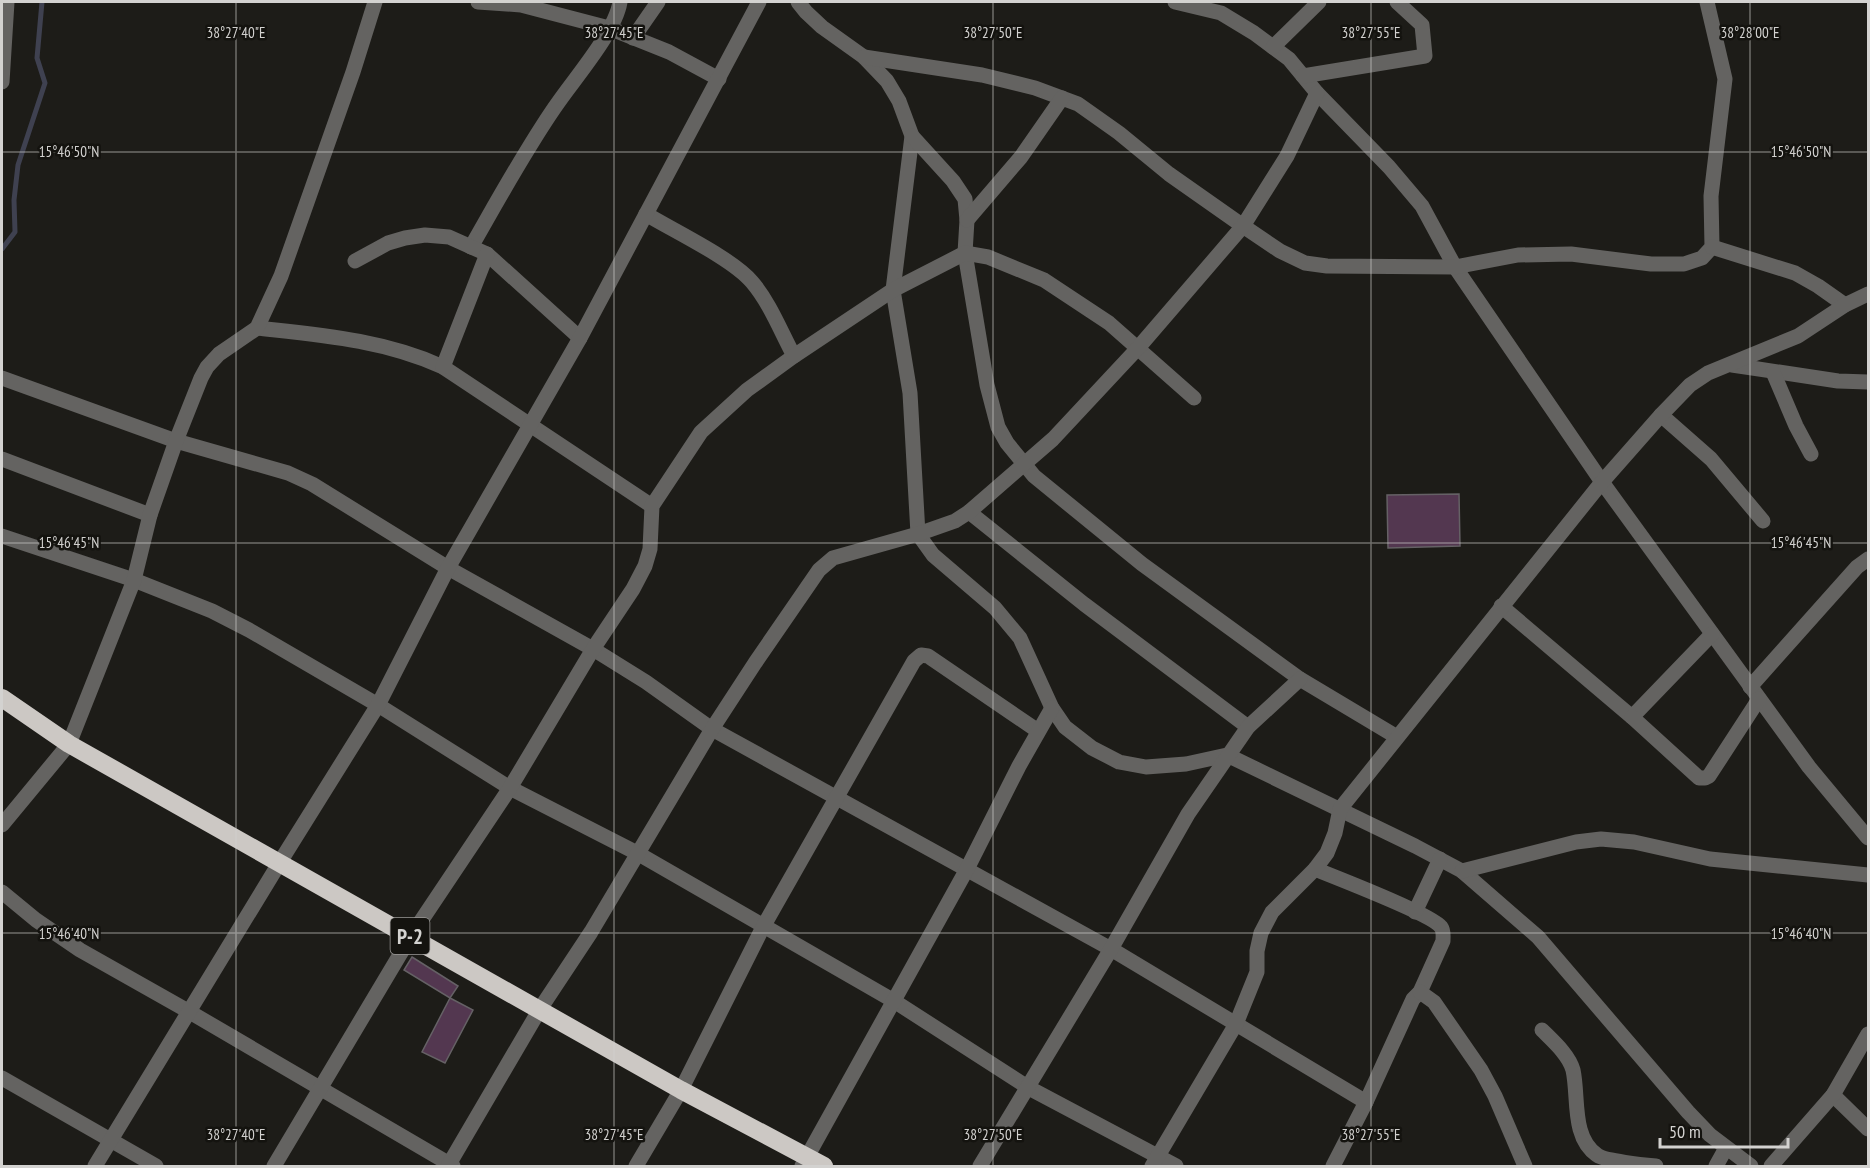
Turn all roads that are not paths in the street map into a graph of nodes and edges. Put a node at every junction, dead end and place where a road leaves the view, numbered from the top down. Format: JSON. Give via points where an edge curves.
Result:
{"nodes":[{"id":1,"x":7,"y":2,"type":"edge"},
{"id":2,"x":375,"y":2,"type":"edge"},
{"id":3,"x":478,"y":2,"type":"edge"},
{"id":4,"x":620,"y":2,"type":"edge"},
{"id":5,"x":658,"y":2,"type":"edge"},
{"id":6,"x":759,"y":2,"type":"edge"},
{"id":7,"x":798,"y":2,"type":"edge"},
{"id":8,"x":1175,"y":2,"type":"edge"},
{"id":9,"x":1319,"y":2,"type":"edge"},
{"id":10,"x":1397,"y":2,"type":"edge"},
{"id":11,"x":1707,"y":2,"type":"edge"},
{"id":12,"x":1218,"y":7,"type":"edge"},
{"id":13,"x":609,"y":28,"type":"junction"},
{"id":14,"x":633,"y":38,"type":"junction"},
{"id":15,"x":1273,"y":46,"type":"junction"},
{"id":16,"x":864,"y":57,"type":"junction"},
{"id":17,"x":1303,"y":76,"type":"junction"},
{"id":18,"x":719,"y":80,"type":"junction"},
{"id":19,"x":2,"y":82,"type":"edge"},
{"id":20,"x":1317,"y":93,"type":"junction"},
{"id":21,"x":1062,"y":98,"type":"junction"},
{"id":22,"x":912,"y":136,"type":"junction"},
{"id":23,"x":646,"y":214,"type":"junction"},
{"id":24,"x":967,"y":220,"type":"junction"},
{"id":25,"x":1243,"y":226,"type":"junction"},
{"id":26,"x":471,"y":247,"type":"junction"},
{"id":27,"x":1712,"y":247,"type":"junction"},
{"id":28,"x":965,"y":253,"type":"junction"},
{"id":29,"x":488,"y":254,"type":"junction"},
{"id":30,"x":355,"y":261,"type":"dead end"},
{"id":31,"x":1455,"y":267,"type":"junction"},
{"id":32,"x":893,"y":290,"type":"junction"},
{"id":33,"x":1869,"y":294,"type":"edge"},
{"id":34,"x":1845,"y":305,"type":"junction"},
{"id":35,"x":257,"y":328,"type":"junction"},
{"id":36,"x":580,"y":338,"type":"junction"},
{"id":37,"x":1138,"y":348,"type":"junction"},
{"id":38,"x":794,"y":356,"type":"junction"},
{"id":39,"x":1732,"y":364,"type":"junction"},
{"id":40,"x":443,"y":367,"type":"junction"},
{"id":41,"x":1773,"y":372,"type":"junction"},
{"id":42,"x":2,"y":378,"type":"edge"},
{"id":43,"x":1869,"y":382,"type":"edge"},
{"id":44,"x":1194,"y":398,"type":"dead end"},
{"id":45,"x":1661,"y":415,"type":"junction"},
{"id":46,"x":529,"y":424,"type":"junction"},
{"id":47,"x":176,"y":441,"type":"junction"},
{"id":48,"x":1811,"y":454,"type":"dead end"},
{"id":49,"x":2,"y":459,"type":"edge"},
{"id":50,"x":1024,"y":465,"type":"junction"},
{"id":51,"x":1602,"y":482,"type":"junction"},
{"id":52,"x":652,"y":506,"type":"junction"},
{"id":53,"x":969,"y":512,"type":"junction"},
{"id":54,"x":150,"y":515,"type":"junction"},
{"id":55,"x":1763,"y":521,"type":"dead end"},
{"id":56,"x":918,"y":534,"type":"junction"},
{"id":57,"x":2,"y":536,"type":"edge"},
{"id":58,"x":1869,"y":559,"type":"edge"},
{"id":59,"x":448,"y":568,"type":"junction"},
{"id":60,"x":134,"y":580,"type":"junction"},
{"id":61,"x":1502,"y":606,"type":"junction"},
{"id":62,"x":1712,"y":634,"type":"junction"},
{"id":63,"x":593,"y":649,"type":"junction"},
{"id":64,"x":1300,"y":679,"type":"junction"},
{"id":65,"x":1755,"y":693,"type":"junction"},
{"id":66,"x":2,"y":698,"type":"edge"},
{"id":67,"x":378,"y":705,"type":"junction"},
{"id":68,"x":1052,"y":708,"type":"junction"},
{"id":69,"x":1632,"y":717,"type":"junction"},
{"id":70,"x":1248,"y":727,"type":"junction"},
{"id":71,"x":712,"y":729,"type":"junction"},
{"id":72,"x":1038,"y":731,"type":"junction"},
{"id":73,"x":1397,"y":738,"type":"junction"},
{"id":74,"x":69,"y":744,"type":"junction"},
{"id":75,"x":1227,"y":755,"type":"junction"},
{"id":76,"x":510,"y":788,"type":"junction"},
{"id":77,"x":836,"y":797,"type":"junction"},
{"id":78,"x":1340,"y":809,"type":"junction"},
{"id":79,"x":2,"y":825,"type":"edge"},
{"id":80,"x":1869,"y":838,"type":"edge"},
{"id":81,"x":637,"y":854,"type":"junction"},
{"id":82,"x":1440,"y":859,"type":"junction"},
{"id":83,"x":280,"y":862,"type":"junction"},
{"id":84,"x":967,"y":869,"type":"junction"},
{"id":85,"x":1315,"y":869,"type":"junction"},
{"id":86,"x":1462,"y":871,"type":"junction"},
{"id":87,"x":1869,"y":875,"type":"edge"},
{"id":88,"x":2,"y":892,"type":"edge"},
{"id":89,"x":1415,"y":912,"type":"junction"},
{"id":90,"x":763,"y":927,"type":"junction"},
{"id":91,"x":411,"y":936,"type":"junction"},
{"id":92,"x":1111,"y":949,"type":"junction"},
{"id":93,"x":1420,"y":992,"type":"junction"},
{"id":94,"x":894,"y":1001,"type":"junction"},
{"id":95,"x":540,"y":1009,"type":"junction"},
{"id":96,"x":189,"y":1011,"type":"junction"},
{"id":97,"x":1236,"y":1024,"type":"junction"},
{"id":98,"x":1542,"y":1030,"type":"dead end"},
{"id":99,"x":1869,"y":1034,"type":"edge"},
{"id":100,"x":2,"y":1078,"type":"edge"},
{"id":101,"x":319,"y":1088,"type":"junction"},
{"id":102,"x":1029,"y":1088,"type":"junction"},
{"id":103,"x":681,"y":1090,"type":"junction"},
{"id":104,"x":1833,"y":1095,"type":"junction"},
{"id":105,"x":1366,"y":1102,"type":"junction"},
{"id":106,"x":1869,"y":1129,"type":"edge"},
{"id":107,"x":111,"y":1139,"type":"junction"},
{"id":108,"x":1726,"y":1148,"type":"junction"},
{"id":109,"x":805,"y":1162,"type":"edge"},
{"id":110,"x":1155,"y":1162,"type":"edge"},
{"id":111,"x":1521,"y":1164,"type":"edge"},
{"id":112,"x":450,"y":1166,"type":"edge"},
{"id":113,"x":94,"y":1167,"type":"edge"},
{"id":114,"x":156,"y":1167,"type":"edge"},
{"id":115,"x":274,"y":1167,"type":"edge"},
{"id":116,"x":636,"y":1167,"type":"edge"},
{"id":117,"x":824,"y":1167,"type":"edge"},
{"id":118,"x":980,"y":1167,"type":"edge"},
{"id":119,"x":1176,"y":1167,"type":"edge"},
{"id":120,"x":1333,"y":1167,"type":"edge"},
{"id":121,"x":1656,"y":1167,"type":"edge"},
{"id":122,"x":1716,"y":1167,"type":"edge"},
{"id":123,"x":1750,"y":1167,"type":"edge"},
{"id":124,"x":1771,"y":1167,"type":"edge"}],
"edges":[{"from":1,"to":19,"type":"street"},
{"from":2,"to":35,"type":"street","via":[[281,276]]},
{"from":3,"to":13,"type":"street","via":[[521,5]]},
{"from":4,"to":13,"type":"street"},
{"from":5,"to":14,"type":"street"},
{"from":6,"to":18,"type":"street"},
{"from":7,"to":16,"type":"street","via":[[822,27]]},
{"from":8,"to":12,"type":"street"},
{"from":9,"to":15,"type":"street"},
{"from":10,"to":17,"type":"street","via":[[1422,25],[1425,56]]},
{"from":11,"to":27,"type":"street","via":[[1725,79],[1711,196]]},
{"from":12,"to":15,"type":"street"},
{"from":13,"to":14,"type":"street"},
{"from":13,"to":26,"type":"street","via":[[554,108]]},
{"from":14,"to":18,"type":"street","via":[[669,52]]},
{"from":15,"to":17,"type":"street"},
{"from":16,"to":21,"type":"street","via":[[982,75]]},
{"from":16,"to":22,"type":"street","via":[[900,101]]},
{"from":17,"to":20,"type":"street"},
{"from":18,"to":23,"type":"street"},
{"from":20,"to":25,"type":"street","via":[[1287,156]]},
{"from":20,"to":31,"type":"street","via":[[1422,206]]},
{"from":21,"to":24,"type":"street","via":[[1021,157]]},
{"from":21,"to":25,"type":"street","via":[[1078,104]]},
{"from":22,"to":24,"type":"street","via":[[965,199]]},
{"from":22,"to":32,"type":"street"},
{"from":23,"to":36,"type":"street"},
{"from":23,"to":38,"type":"street","via":[[738,269],[752,282]]},
{"from":24,"to":28,"type":"street"},
{"from":25,"to":31,"type":"street","via":[[1305,263]]},
{"from":25,"to":37,"type":"street"},
{"from":26,"to":29,"type":"street"},
{"from":26,"to":30,"type":"street","via":[[449,237],[425,235],[388,243]]},
{"from":27,"to":31,"type":"street","via":[[1702,258],[1684,264],[1571,254],[1518,255]]},
{"from":27,"to":34,"type":"street","via":[[1795,273]]},
{"from":28,"to":32,"type":"street"},
{"from":28,"to":37,"type":"street","via":[[988,257],[1044,280],[1109,323]]},
{"from":28,"to":50,"type":"street","via":[[998,427]]},
{"from":29,"to":36,"type":"street"},
{"from":29,"to":40,"type":"street"},
{"from":31,"to":51,"type":"street"},
{"from":32,"to":38,"type":"street"},
{"from":32,"to":56,"type":"street","via":[[910,393]]},
{"from":33,"to":34,"type":"street"},
{"from":34,"to":39,"type":"street","via":[[1798,336]]},
{"from":35,"to":40,"type":"street","via":[[349,339],[418,355]]},
{"from":35,"to":47,"type":"street","via":[[207,367]]},
{"from":36,"to":46,"type":"street"},
{"from":37,"to":44,"type":"street"},
{"from":37,"to":50,"type":"street"},
{"from":38,"to":52,"type":"street","via":[[747,390],[701,432]]},
{"from":39,"to":41,"type":"street"},
{"from":39,"to":45,"type":"street","via":[[1690,385]]},
{"from":40,"to":46,"type":"street"},
{"from":41,"to":43,"type":"street"},
{"from":41,"to":48,"type":"street"},
{"from":42,"to":47,"type":"street"},
{"from":45,"to":51,"type":"street"},
{"from":45,"to":55,"type":"street","via":[[1710,459]]},
{"from":46,"to":52,"type":"street"},
{"from":46,"to":59,"type":"street"},
{"from":47,"to":54,"type":"street"},
{"from":47,"to":59,"type":"street","via":[[288,473],[312,484]]},
{"from":49,"to":54,"type":"street"},
{"from":50,"to":53,"type":"street"},
{"from":50,"to":64,"type":"street","via":[[1142,564]]},
{"from":51,"to":61,"type":"street"},
{"from":51,"to":62,"type":"street"},
{"from":52,"to":63,"type":"street","via":[[645,566]]},
{"from":53,"to":56,"type":"street"},
{"from":53,"to":70,"type":"street"},
{"from":54,"to":60,"type":"street"},
{"from":56,"to":68,"type":"street","via":[[933,555],[995,608],[1020,638]]},
{"from":56,"to":71,"type":"street","via":[[833,558],[819,570]]},
{"from":57,"to":60,"type":"street"},
{"from":58,"to":65,"type":"street","via":[[1857,567]]},
{"from":59,"to":63,"type":"street"},
{"from":59,"to":67,"type":"street"},
{"from":60,"to":67,"type":"street","via":[[212,611]]},
{"from":60,"to":74,"type":"street"},
{"from":61,"to":69,"type":"street"},
{"from":61,"to":73,"type":"street"},
{"from":62,"to":65,"type":"street"},
{"from":62,"to":69,"type":"street"},
{"from":63,"to":71,"type":"street"},
{"from":63,"to":76,"type":"street"},
{"from":64,"to":70,"type":"street"},
{"from":64,"to":73,"type":"street"},
{"from":65,"to":69,"type":"street","via":[[1705,778],[1699,778]]},
{"from":65,"to":80,"type":"street","via":[[1809,767]]},
{"from":66,"to":74,"type":"highway","number":"P-2"},
{"from":67,"to":76,"type":"street"},
{"from":67,"to":83,"type":"street"},
{"from":68,"to":72,"type":"street"},
{"from":68,"to":75,"type":"street","via":[[1065,726],[1092,748],[1119,762],[1146,767],[1186,765]]},
{"from":70,"to":75,"type":"street"},
{"from":71,"to":77,"type":"street"},
{"from":71,"to":81,"type":"street"},
{"from":72,"to":77,"type":"street","via":[[921,655]]},
{"from":72,"to":84,"type":"street"},
{"from":73,"to":78,"type":"street"},
{"from":74,"to":79,"type":"street"},
{"from":74,"to":83,"type":"highway","number":"P-2"},
{"from":75,"to":78,"type":"street"},
{"from":75,"to":92,"type":"street","via":[[1188,814]]},
{"from":76,"to":81,"type":"street"},
{"from":76,"to":91,"type":"street"},
{"from":77,"to":84,"type":"street"},
{"from":77,"to":90,"type":"street"},
{"from":78,"to":82,"type":"street"},
{"from":78,"to":85,"type":"street","via":[[1327,853]]},
{"from":81,"to":90,"type":"street"},
{"from":81,"to":95,"type":"street"},
{"from":82,"to":86,"type":"street"},
{"from":82,"to":89,"type":"street"},
{"from":83,"to":91,"type":"highway","number":"P-2"},
{"from":83,"to":96,"type":"street"},
{"from":84,"to":92,"type":"street"},
{"from":84,"to":94,"type":"street"},
{"from":85,"to":89,"type":"street"},
{"from":85,"to":97,"type":"street","via":[[1272,912],[1261,933],[1257,972]]},
{"from":86,"to":87,"type":"street","via":[[1601,839],[1634,842],[1710,859]]},
{"from":86,"to":108,"type":"street","via":[[1538,937],[1688,1112]]},
{"from":88,"to":96,"type":"street","via":[[80,950]]},
{"from":89,"to":93,"type":"street","via":[[1443,931],[1443,941]]},
{"from":90,"to":94,"type":"street"},
{"from":90,"to":103,"type":"street"},
{"from":91,"to":95,"type":"highway","number":"P-2"},
{"from":91,"to":101,"type":"street"},
{"from":92,"to":97,"type":"street"},
{"from":92,"to":102,"type":"street"},
{"from":93,"to":105,"type":"street","via":[[1413,999]]},
{"from":93,"to":111,"type":"street","via":[[1434,1002],[1481,1070]]},
{"from":94,"to":102,"type":"street"},
{"from":94,"to":109,"type":"street"},
{"from":95,"to":103,"type":"highway","number":"P-2"},
{"from":95,"to":112,"type":"street"},
{"from":96,"to":101,"type":"street"},
{"from":96,"to":107,"type":"street"},
{"from":97,"to":105,"type":"street"},
{"from":97,"to":110,"type":"street"},
{"from":98,"to":121,"type":"street","via":[[1573,1067],[1585,1143],[1599,1157]]},
{"from":99,"to":104,"type":"street"},
{"from":100,"to":107,"type":"street"},
{"from":101,"to":112,"type":"street"},
{"from":101,"to":115,"type":"street"},
{"from":102,"to":110,"type":"street"},
{"from":102,"to":118,"type":"street"},
{"from":103,"to":109,"type":"highway","number":"P-2"},
{"from":103,"to":116,"type":"street"},
{"from":104,"to":106,"type":"street"},
{"from":104,"to":124,"type":"street"},
{"from":105,"to":120,"type":"street"},
{"from":107,"to":113,"type":"street"},
{"from":107,"to":114,"type":"street"},
{"from":108,"to":122,"type":"street"},
{"from":108,"to":123,"type":"street"},
{"from":109,"to":117,"type":"highway","number":"P-2"},
{"from":110,"to":119,"type":"street"}]}
